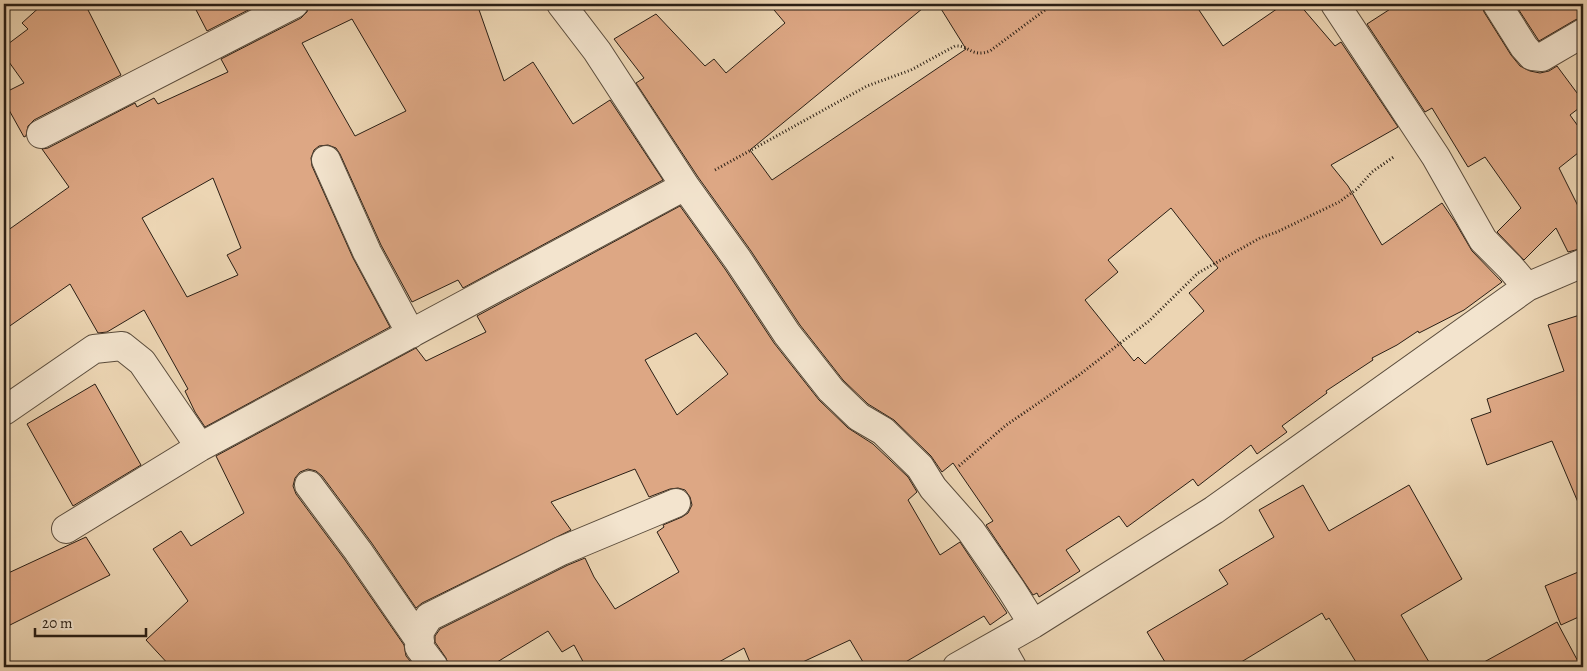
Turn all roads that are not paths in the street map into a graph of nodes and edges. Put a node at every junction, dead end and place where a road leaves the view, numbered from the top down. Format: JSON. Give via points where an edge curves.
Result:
{"nodes":[{"id":1,"x":294,"y":4,"type":"edge"},
{"id":2,"x":561,"y":4,"type":"edge"},
{"id":3,"x":1335,"y":4,"type":"edge"},
{"id":4,"x":1497,"y":4,"type":"edge"},
{"id":5,"x":1583,"y":33,"type":"edge"},
{"id":6,"x":41,"y":134,"type":"dead end"},
{"id":7,"x":326,"y":160,"type":"dead end"},
{"id":8,"x":685,"y":186,"type":"junction"},
{"id":9,"x":1583,"y":263,"type":"edge"},
{"id":10,"x":1527,"y":287,"type":"junction"},
{"id":11,"x":412,"y":334,"type":"junction"},
{"id":12,"x":4,"y":411,"type":"edge"},
{"id":13,"x":200,"y":447,"type":"junction"},
{"id":14,"x":309,"y":485,"type":"dead end"},
{"id":15,"x":676,"y":503,"type":"dead end"},
{"id":16,"x":66,"y":529,"type":"dead end"},
{"id":17,"x":1033,"y":624,"type":"junction"},
{"id":18,"x":420,"y":642,"type":"junction"},
{"id":19,"x":1005,"y":656,"type":"edge"},
{"id":20,"x":434,"y":667,"type":"edge"},
{"id":21,"x":957,"y":667,"type":"edge"}],
"edges":[{"from":1,"to":6,"type":"street"},
{"from":2,"to":8,"type":"street","via":[[597,51]]},
{"from":3,"to":10,"type":"street","via":[[1436,157],[1483,240]]},
{"from":4,"to":5,"type":"street","via":[[1532,56],[1542,57]]},
{"from":7,"to":11,"type":"street","via":[[367,252]]},
{"from":8,"to":11,"type":"street"},
{"from":8,"to":17,"type":"street","via":[[831,390],[859,417],[883,431],[920,467],[933,488],[971,531]]},
{"from":9,"to":10,"type":"street"},
{"from":10,"to":17,"type":"street","via":[[1214,510]]},
{"from":11,"to":13,"type":"street"},
{"from":12,"to":13,"type":"street","via":[[94,349],[122,346],[142,362]]},
{"from":13,"to":16,"type":"street"},
{"from":14,"to":18,"type":"street"},
{"from":15,"to":18,"type":"street","via":[[561,551],[429,617],[420,632]]},
{"from":17,"to":19,"type":"street"},
{"from":18,"to":20,"type":"street","via":[[419,647]]},
{"from":19,"to":21,"type":"street"}]}
